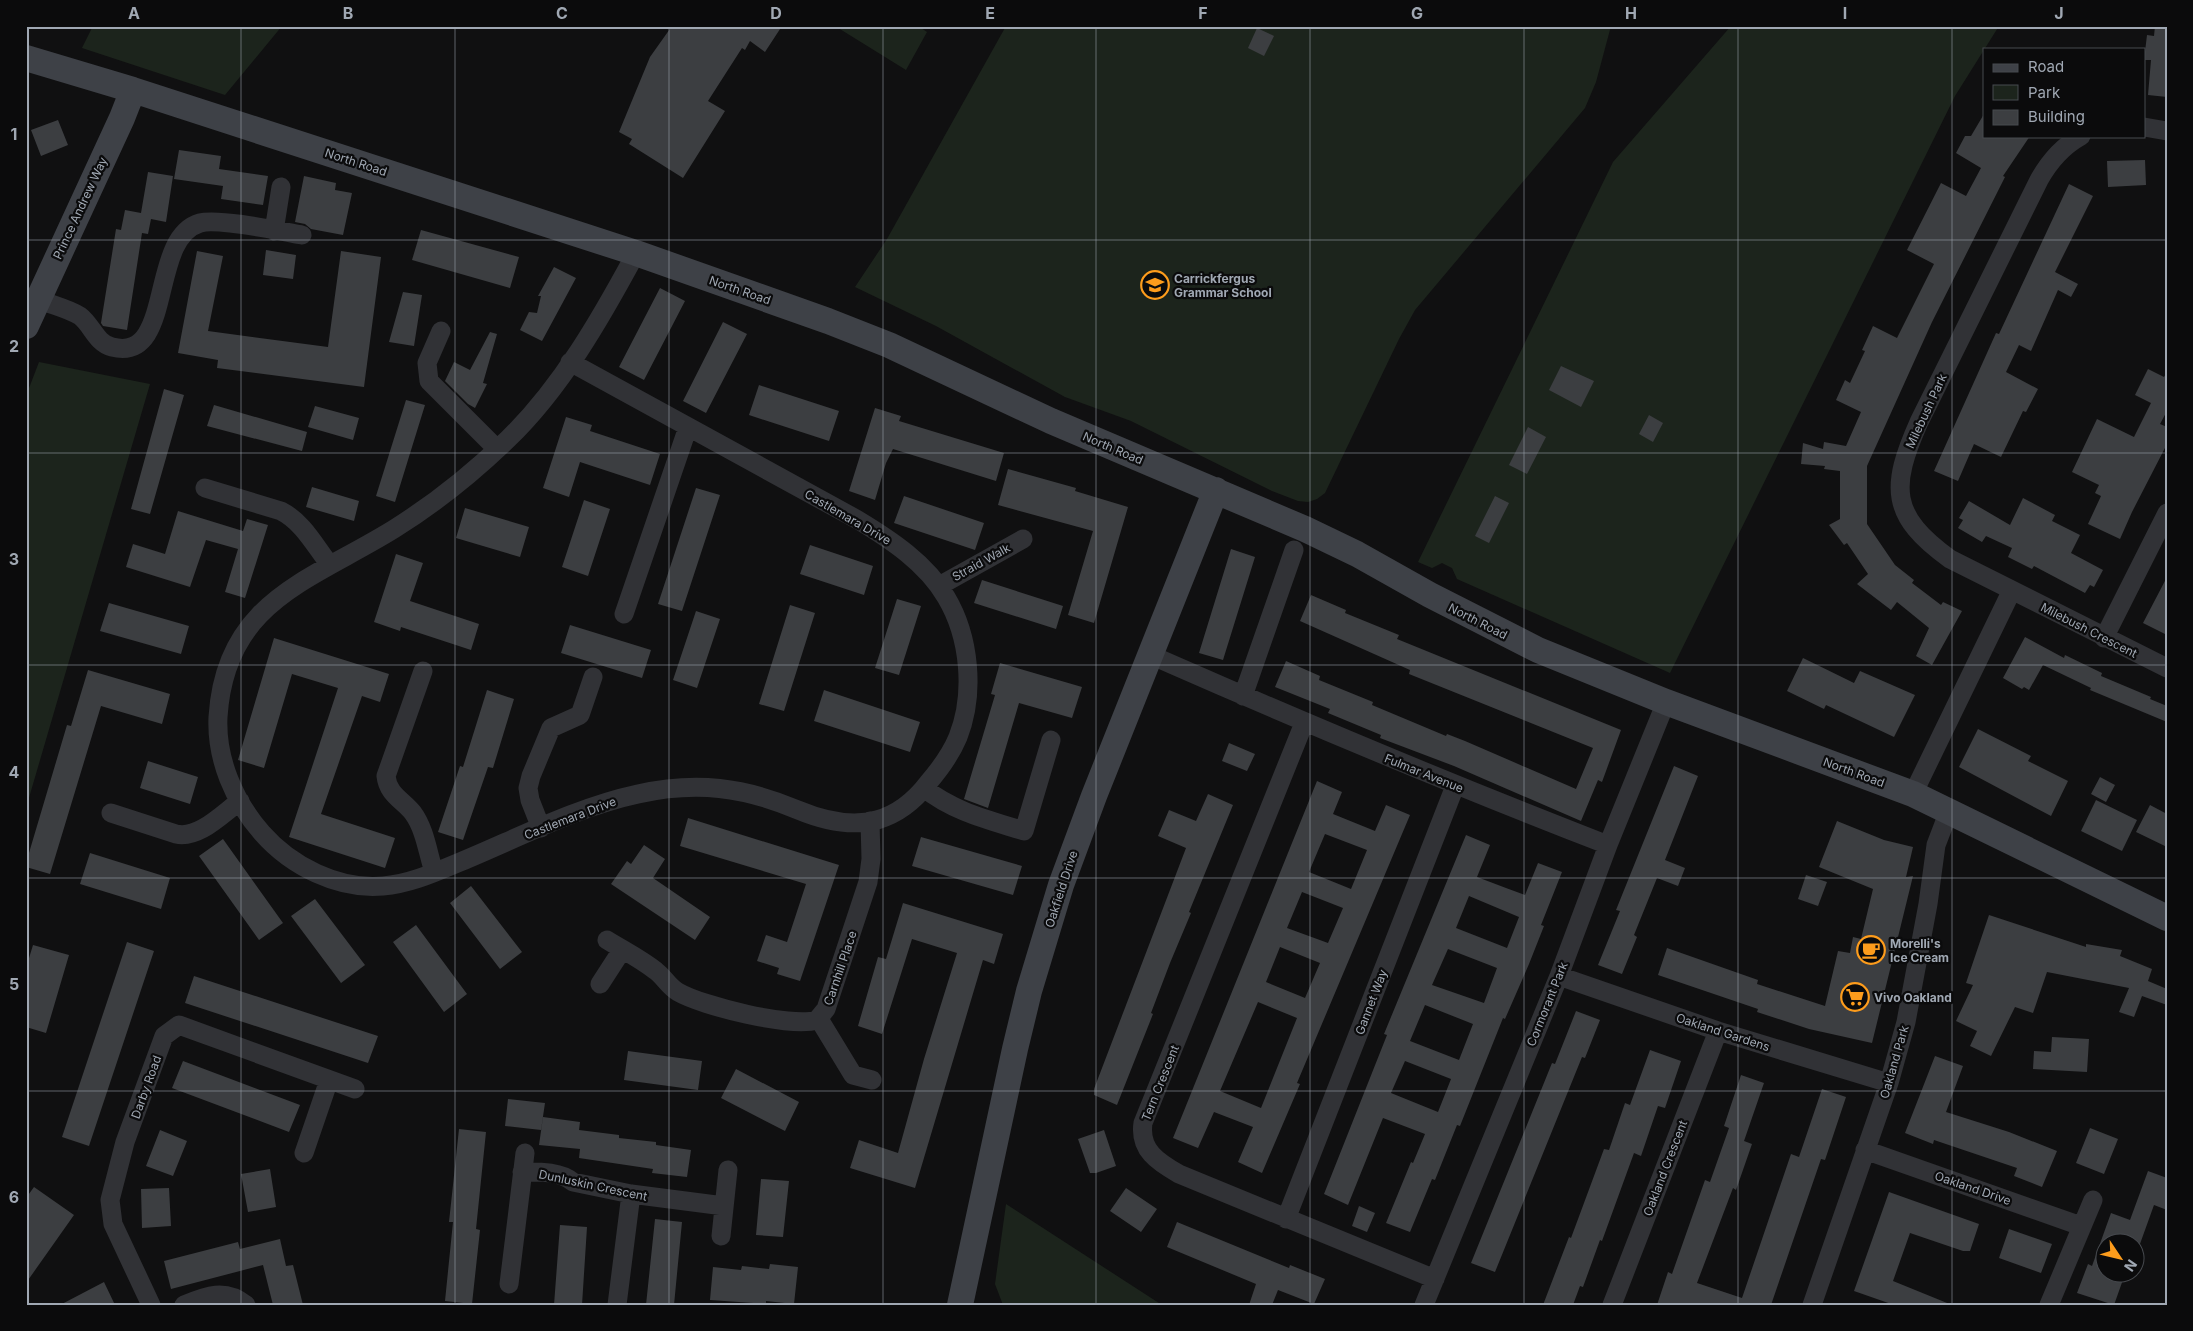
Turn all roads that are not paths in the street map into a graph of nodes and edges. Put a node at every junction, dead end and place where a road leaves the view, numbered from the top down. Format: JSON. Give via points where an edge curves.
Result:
{"nodes":[{"id":1,"x":26,"y":58,"type":"edge"},
{"id":2,"x":133,"y":90,"type":"junction"},
{"id":3,"x":2146,"y":127,"type":"edge"},
{"id":4,"x":2167,"y":131,"type":"edge"},
{"id":5,"x":2078,"y":138,"type":"edge"},
{"id":6,"x":281,"y":187,"type":"dead end"},
{"id":7,"x":274,"y":230,"type":"junction"},
{"id":8,"x":302,"y":235,"type":"dead end"},
{"id":9,"x":636,"y":253,"type":"junction"},
{"id":10,"x":38,"y":299,"type":"junction"},
{"id":11,"x":26,"y":326,"type":"edge"},
{"id":12,"x":440,"y":331,"type":"dead end"},
{"id":13,"x":570,"y":362,"type":"junction"},
{"id":14,"x":688,"y":427,"type":"junction"},
{"id":15,"x":497,"y":449,"type":"junction"},
{"id":16,"x":205,"y":488,"type":"dead end"},
{"id":17,"x":1216,"y":490,"type":"junction"},
{"id":18,"x":2167,"y":513,"type":"edge"},
{"id":19,"x":1023,"y":539,"type":"dead end"},
{"id":20,"x":1294,"y":550,"type":"dead end"},
{"id":21,"x":330,"y":565,"type":"junction"},
{"id":22,"x":939,"y":586,"type":"junction"},
{"id":23,"x":2012,"y":590,"type":"junction"},
{"id":24,"x":624,"y":614,"type":"dead end"},
{"id":25,"x":2104,"y":638,"type":"junction"},
{"id":26,"x":1150,"y":657,"type":"junction"},
{"id":27,"x":2167,"y":668,"type":"edge"},
{"id":28,"x":423,"y":671,"type":"dead end"},
{"id":29,"x":594,"y":677,"type":"dead end"},
{"id":30,"x":1243,"y":696,"type":"junction"},
{"id":31,"x":1666,"y":702,"type":"junction"},
{"id":32,"x":1304,"y":723,"type":"junction"},
{"id":33,"x":1051,"y":740,"type":"dead end"},
{"id":34,"x":1455,"y":786,"type":"junction"},
{"id":35,"x":924,"y":788,"type":"junction"},
{"id":36,"x":1913,"y":794,"type":"junction"},
{"id":37,"x":240,"y":802,"type":"junction"},
{"id":38,"x":1949,"y":812,"type":"junction"},
{"id":39,"x":111,"y":813,"type":"dead end"},
{"id":40,"x":870,"y":821,"type":"junction"},
{"id":41,"x":541,"y":828,"type":"junction"},
{"id":42,"x":1608,"y":845,"type":"junction"},
{"id":43,"x":434,"y":872,"type":"junction"},
{"id":44,"x":2167,"y":918,"type":"edge"},
{"id":45,"x":1559,"y":976,"type":"junction"},
{"id":46,"x":600,"y":984,"type":"dead end"},
{"id":47,"x":819,"y":1019,"type":"junction"},
{"id":48,"x":1718,"y":1031,"type":"junction"},
{"id":49,"x":329,"y":1080,"type":"junction"},
{"id":50,"x":872,"y":1080,"type":"dead end"},
{"id":51,"x":1889,"y":1083,"type":"junction"},
{"id":52,"x":355,"y":1089,"type":"dead end"},
{"id":53,"x":1865,"y":1150,"type":"junction"},
{"id":54,"x":304,"y":1153,"type":"dead end"},
{"id":55,"x":524,"y":1153,"type":"dead end"},
{"id":56,"x":728,"y":1170,"type":"dead end"},
{"id":57,"x":522,"y":1172,"type":"junction"},
{"id":58,"x":630,"y":1194,"type":"junction"},
{"id":59,"x":2093,"y":1200,"type":"dead end"},
{"id":60,"x":724,"y":1206,"type":"junction"},
{"id":61,"x":1286,"y":1219,"type":"junction"},
{"id":62,"x":2081,"y":1226,"type":"junction"},
{"id":63,"x":721,"y":1236,"type":"dead end"},
{"id":64,"x":1435,"y":1279,"type":"junction"},
{"id":65,"x":509,"y":1284,"type":"dead end"},
{"id":66,"x":151,"y":1305,"type":"edge"},
{"id":67,"x":184,"y":1305,"type":"edge"},
{"id":68,"x":246,"y":1305,"type":"edge"},
{"id":69,"x":616,"y":1305,"type":"edge"},
{"id":70,"x":960,"y":1305,"type":"edge"},
{"id":71,"x":1424,"y":1305,"type":"edge"},
{"id":72,"x":1612,"y":1305,"type":"edge"},
{"id":73,"x":1812,"y":1305,"type":"edge"},
{"id":74,"x":2049,"y":1305,"type":"edge"}],
"edges":[{"from":1,"to":2,"type":"street","name":"North Road"},
{"from":2,"to":9,"type":"street","name":"North Road"},
{"from":2,"to":10,"type":"street","name":"Prince Andrew Way"},
{"from":3,"to":4,"type":"street"},
{"from":5,"to":23,"type":"street","name":"Milebush Park","via":[[2060,152],[2039,180],[1918,422],[1902,466],[1900,488],[1904,512],[1916,530],[1950,559]]},
{"from":6,"to":7,"type":"street"},
{"from":7,"to":8,"type":"street"},
{"from":7,"to":10,"type":"street","via":[[216,222],[199,223],[191,228],[168,261],[153,325],[144,338],[130,346],[106,345],[80,317]]},
{"from":9,"to":13,"type":"street","name":"Castlemara Drive"},
{"from":9,"to":17,"type":"street","name":"North Road","via":[[890,345],[1051,421]]},
{"from":10,"to":11,"type":"street","name":"Prince Andrew Way"},
{"from":12,"to":15,"type":"street","via":[[427,363],[429,381]]},
{"from":13,"to":14,"type":"street","name":"Castlemara Drive"},
{"from":13,"to":15,"type":"street","name":"Castlemara Drive","via":[[529,417]]},
{"from":14,"to":22,"type":"street","name":"Castlemara Drive","via":[[872,528],[916,562]]},
{"from":14,"to":24,"type":"street"},
{"from":15,"to":21,"type":"street","name":"Castlemara Drive","via":[[408,520]]},
{"from":16,"to":21,"type":"street","via":[[291,516]]},
{"from":17,"to":26,"type":"street","name":"Oakfield Drive"},
{"from":17,"to":31,"type":"street","name":"North Road","via":[[1305,528],[1538,650]]},
{"from":18,"to":25,"type":"street"},
{"from":19,"to":22,"type":"street","name":"Straid Walk"},
{"from":20,"to":30,"type":"street"},
{"from":21,"to":37,"type":"street","name":"Castlemara Drive","via":[[289,588],[263,610],[240,640],[229,662],[221,692],[218,730],[224,767]]},
{"from":22,"to":35,"type":"street","name":"Castlemara Drive","via":[[962,634],[967,693],[957,738],[943,764]]},
{"from":23,"to":25,"type":"street","name":"Milebush Crescent"},
{"from":23,"to":36,"type":"street"},
{"from":25,"to":27,"type":"street","name":"Milebush Crescent"},
{"from":26,"to":30,"type":"street","name":"Fulmar Avenue"},
{"from":26,"to":70,"type":"street","name":"Oakfield Drive","via":[[1061,885],[1029,991]]},
{"from":28,"to":43,"type":"street","via":[[388,766],[387,780],[391,792],[417,819]]},
{"from":29,"to":41,"type":"street","via":[[580,715],[551,728],[531,776],[528,794]]},
{"from":30,"to":32,"type":"street","name":"Fulmar Avenue"},
{"from":31,"to":36,"type":"street","name":"North Road"},
{"from":31,"to":42,"type":"street","name":"Cormorant Park"},
{"from":32,"to":34,"type":"street","name":"Fulmar Avenue"},
{"from":32,"to":61,"type":"street","name":"Tern Crescent","via":[[1142,1131],[1148,1151],[1161,1164]]},
{"from":33,"to":35,"type":"street","via":[[1024,831],[957,810]]},
{"from":34,"to":42,"type":"street","name":"Fulmar Avenue"},
{"from":34,"to":61,"type":"street","name":"Gannet Way"},
{"from":35,"to":40,"type":"street","name":"Castlemara Drive","via":[[900,809]]},
{"from":36,"to":38,"type":"street","name":"North Road"},
{"from":37,"to":39,"type":"street","via":[[198,831],[186,835]]},
{"from":37,"to":43,"type":"street","name":"Castlemara Drive","via":[[278,848],[300,864],[330,878],[377,887]]},
{"from":38,"to":44,"type":"street","name":"North Road"},
{"from":38,"to":51,"type":"street","name":"Oakland Park","via":[[1936,845],[1906,1022]]},
{"from":40,"to":41,"type":"street","name":"Castlemara Drive","via":[[832,821],[763,796],[710,787],[664,789],[626,796]]},
{"from":40,"to":47,"type":"street","name":"Carnhill Place","via":[[868,882],[826,1009]]},
{"from":41,"to":43,"type":"street","name":"Castlemara Drive"},
{"from":42,"to":45,"type":"street","name":"Cormorant Park"},
{"from":45,"to":48,"type":"street","name":"Oakland Gardens"},
{"from":45,"to":64,"type":"street","name":"Cormorant Park"},
{"from":46,"to":47,"type":"street","name":"Carnhill Place","via":[[615,945],[658,972],[675,990],[690,997],[781,1020]]},
{"from":47,"to":50,"type":"street","via":[[854,1075]]},
{"from":48,"to":51,"type":"street","name":"Oakland Gardens"},
{"from":48,"to":72,"type":"street","name":"Oakland Crescent"},
{"from":49,"to":52,"type":"street","name":"Darby Road"},
{"from":49,"to":54,"type":"street"},
{"from":49,"to":66,"type":"street","name":"Darby Road","via":[[179,1025],[164,1036],[125,1142],[110,1200],[113,1224]]},
{"from":51,"to":53,"type":"street","name":"Oakland Park"},
{"from":53,"to":62,"type":"street","name":"Oakland Drive"},
{"from":53,"to":73,"type":"street","name":"Oakland Park"},
{"from":55,"to":57,"type":"street","name":"Dunluskin Crescent"},
{"from":56,"to":60,"type":"street"},
{"from":57,"to":58,"type":"street","name":"Dunluskin Crescent","via":[[551,1174]]},
{"from":57,"to":65,"type":"street","name":"Dunluskin Crescent"},
{"from":58,"to":60,"type":"street","name":"Dunluskin Crescent"},
{"from":58,"to":69,"type":"street"},
{"from":59,"to":62,"type":"street"},
{"from":60,"to":63,"type":"street"},
{"from":61,"to":64,"type":"street","name":"Tern Crescent"},
{"from":62,"to":74,"type":"street"},
{"from":64,"to":71,"type":"street","name":"Cormorant Park"},
{"from":67,"to":68,"type":"street","via":[[218,1293]]}]}
